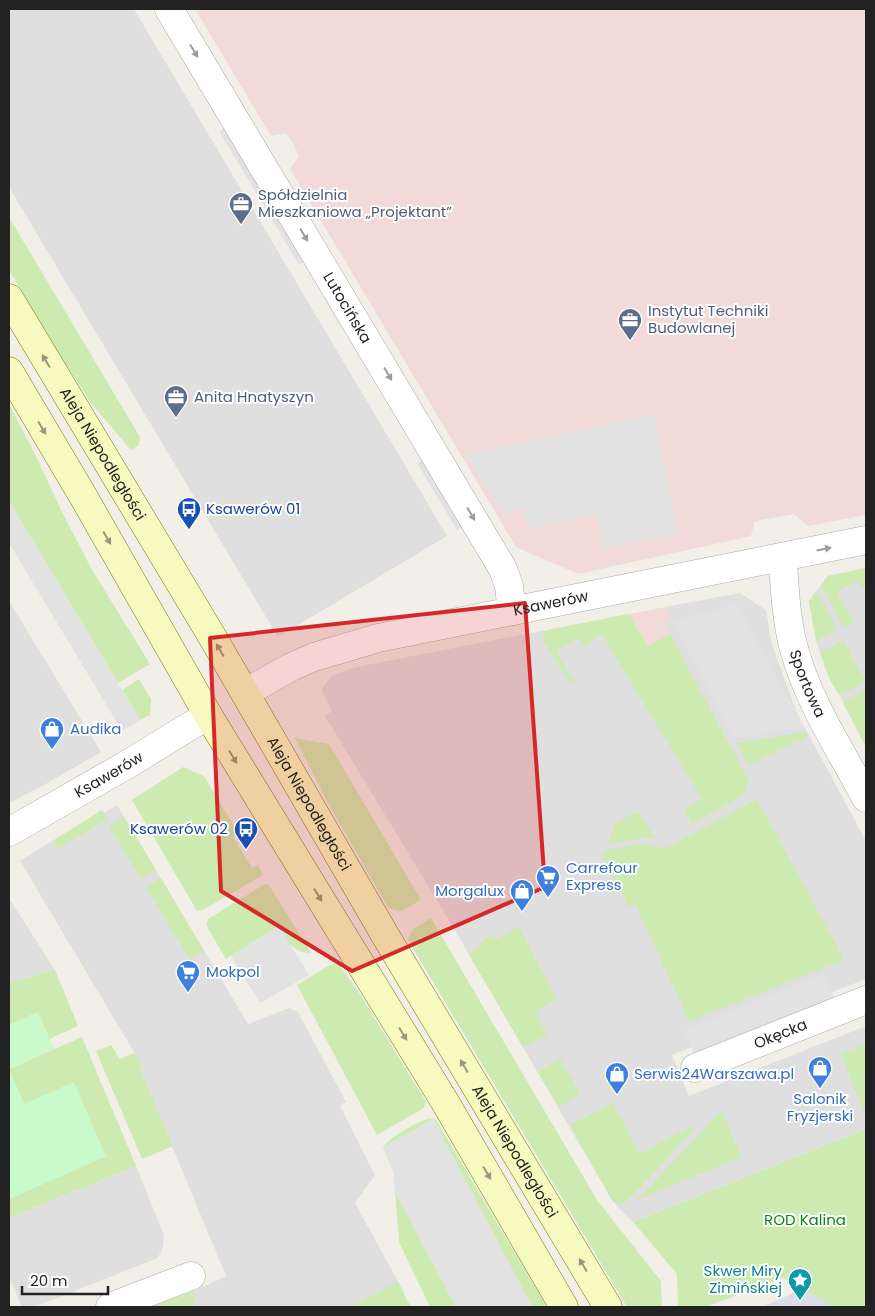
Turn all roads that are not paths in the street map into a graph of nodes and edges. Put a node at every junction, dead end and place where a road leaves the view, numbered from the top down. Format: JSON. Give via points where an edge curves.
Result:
{"nodes":[{"id":1,"x":169,"y":9,"type":"edge"},
{"id":2,"x":9,"y":298,"type":"edge"},
{"id":3,"x":9,"y":371,"type":"edge"},
{"id":4,"x":866,"y":540,"type":"edge"},
{"id":5,"x":783,"y":557,"type":"junction"},
{"id":6,"x":512,"y":611,"type":"junction"},
{"id":7,"x":244,"y":693,"type":"junction"},
{"id":8,"x":208,"y":715,"type":"junction"},
{"id":9,"x":866,"y":798,"type":"edge"},
{"id":10,"x":9,"y":832,"type":"edge"},
{"id":11,"x":866,"y":1000,"type":"edge"},
{"id":12,"x":695,"y":1068,"type":"dead end"},
{"id":13,"x":191,"y":1276,"type":"dead end"},
{"id":14,"x":110,"y":1307,"type":"edge"},
{"id":15,"x":564,"y":1307,"type":"edge"},
{"id":16,"x":608,"y":1307,"type":"edge"}],
"edges":[{"from":1,"to":6,"type":"street","name":"Lutocińska","one_way":true,"via":[[503,569]]},
{"from":7,"to":2,"type":"main road","name":"Aleja Niepodległości","one_way":true},
{"from":3,"to":8,"type":"main road","one_way":true},
{"from":5,"to":4,"type":"street","name":"Ksawerów","one_way":true},
{"from":5,"to":6,"type":"street","name":"Ksawerów"},
{"from":5,"to":9,"type":"street","name":"Sportowa","via":[[784,593],[796,655],[819,712]]},
{"from":6,"to":7,"type":"street","name":"Ksawerów","via":[[340,648],[291,667]]},
{"from":7,"to":8,"type":"main road"},
{"from":16,"to":7,"type":"main road","name":"Aleja Niepodległości","one_way":true},
{"from":8,"to":10,"type":"street","name":"Ksawerów"},
{"from":8,"to":15,"type":"main road","one_way":true,"via":[[445,1102]]},
{"from":11,"to":12,"type":"street","name":"Okęcka"},
{"from":13,"to":14,"type":"street"}]}
